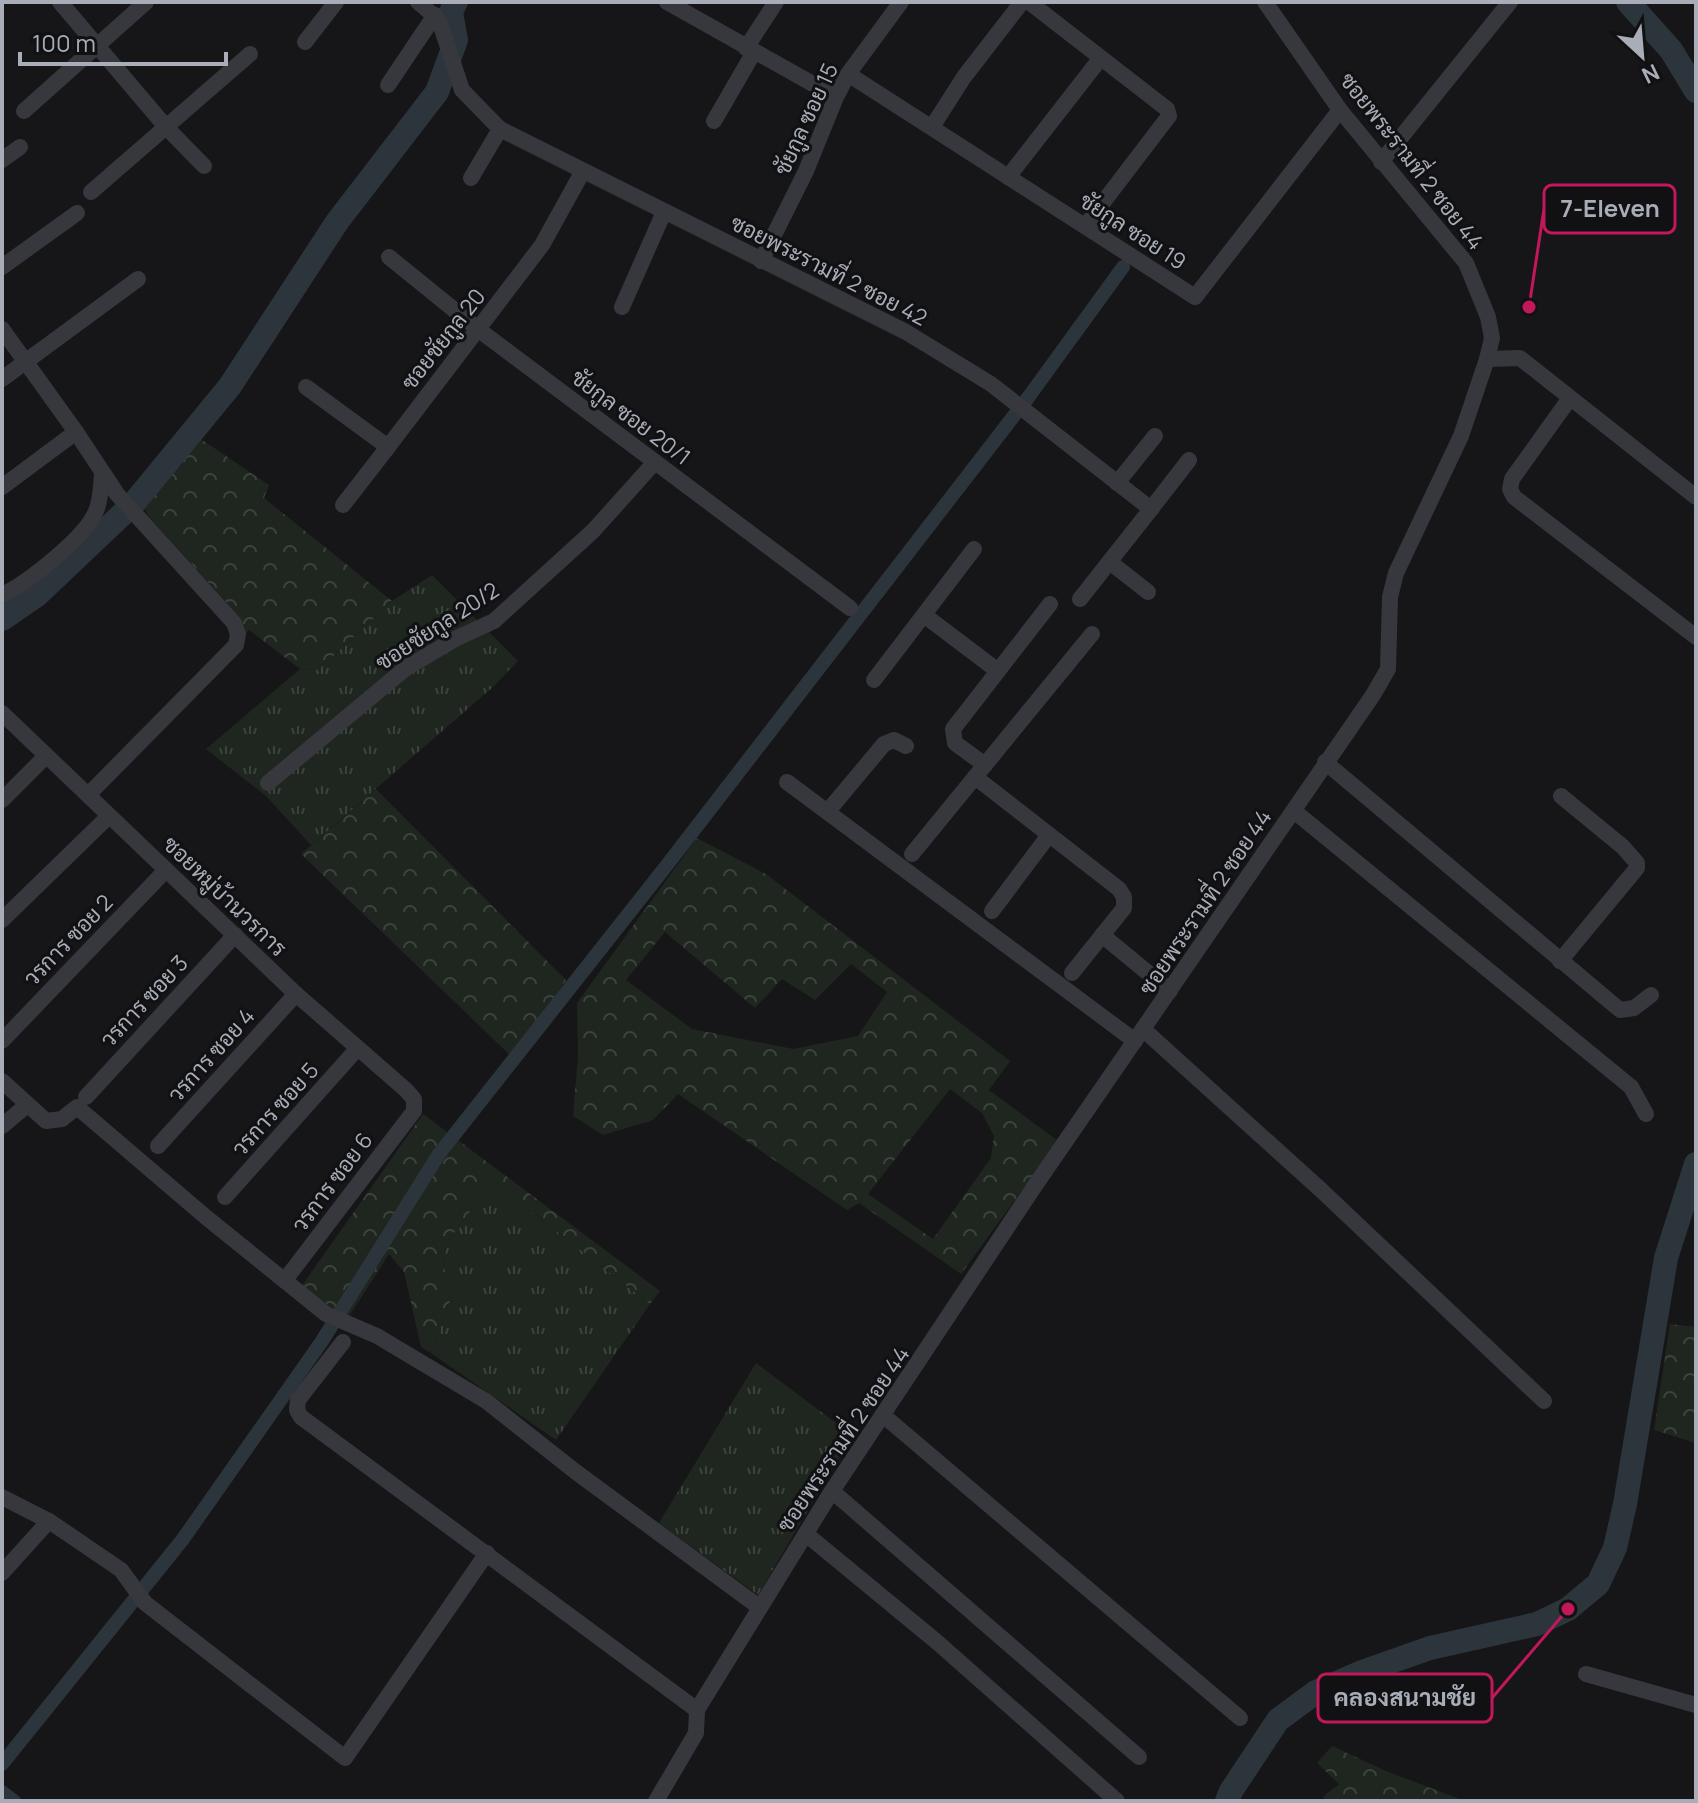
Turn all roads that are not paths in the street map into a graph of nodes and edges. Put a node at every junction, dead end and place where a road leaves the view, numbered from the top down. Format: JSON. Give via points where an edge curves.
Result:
{"nodes":[{"id":1,"x":60,"y":2,"type":"edge"},
{"id":2,"x":146,"y":2,"type":"edge"},
{"id":3,"x":336,"y":2,"type":"edge"},
{"id":4,"x":418,"y":2,"type":"edge"},
{"id":5,"x":776,"y":2,"type":"edge"},
{"id":6,"x":901,"y":2,"type":"edge"},
{"id":7,"x":1022,"y":2,"type":"edge"},
{"id":8,"x":1029,"y":2,"type":"edge"},
{"id":9,"x":1265,"y":2,"type":"edge"},
{"id":10,"x":1510,"y":2,"type":"edge"},
{"id":11,"x":669,"y":3,"type":"edge"},
{"id":12,"x":435,"y":15,"type":"junction"},
{"id":13,"x":305,"y":42,"type":"dead end"},
{"id":14,"x":98,"y":44,"type":"junction"},
{"id":15,"x":750,"y":50,"type":"junction"},
{"id":16,"x":250,"y":54,"type":"dead end"},
{"id":17,"x":1100,"y":59,"type":"junction"},
{"id":18,"x":848,"y":74,"type":"junction"},
{"id":19,"x":388,"y":85,"type":"dead end"},
{"id":20,"x":836,"y":97,"type":"junction"},
{"id":21,"x":1340,"y":110,"type":"junction"},
{"id":22,"x":24,"y":111,"type":"dead end"},
{"id":23,"x":714,"y":121,"type":"dead end"},
{"id":24,"x":166,"y":127,"type":"junction"},
{"id":25,"x":932,"y":127,"type":"junction"},
{"id":26,"x":500,"y":129,"type":"junction"},
{"id":27,"x":20,"y":147,"type":"dead end"},
{"id":28,"x":2,"y":160,"type":"edge"},
{"id":29,"x":1381,"y":162,"type":"junction"},
{"id":30,"x":204,"y":166,"type":"dead end"},
{"id":31,"x":583,"y":171,"type":"junction"},
{"id":32,"x":1008,"y":177,"type":"junction"},
{"id":33,"x":471,"y":178,"type":"dead end"},
{"id":34,"x":91,"y":192,"type":"dead end"},
{"id":35,"x":664,"y":212,"type":"junction"},
{"id":36,"x":77,"y":213,"type":"dead end"},
{"id":37,"x":1085,"y":226,"type":"junction"},
{"id":38,"x":389,"y":257,"type":"dead end"},
{"id":39,"x":761,"y":261,"type":"junction"},
{"id":40,"x":2,"y":267,"type":"edge"},
{"id":41,"x":138,"y":279,"type":"dead end"},
{"id":42,"x":622,"y":307,"type":"dead end"},
{"id":43,"x":2,"y":329,"type":"edge"},
{"id":44,"x":479,"y":330,"type":"junction"},
{"id":45,"x":1487,"y":359,"type":"junction"},
{"id":46,"x":26,"y":362,"type":"junction"},
{"id":47,"x":2,"y":379,"type":"edge"},
{"id":48,"x":306,"y":387,"type":"dead end"},
{"id":49,"x":1570,"y":398,"type":"junction"},
{"id":50,"x":76,"y":432,"type":"junction"},
{"id":51,"x":1155,"y":436,"type":"dead end"},
{"id":52,"x":388,"y":447,"type":"junction"},
{"id":53,"x":1189,"y":460,"type":"dead end"},
{"id":54,"x":655,"y":462,"type":"junction"},
{"id":55,"x":102,"y":473,"type":"junction"},
{"id":56,"x":1117,"y":483,"type":"junction"},
{"id":57,"x":2,"y":487,"type":"edge"},
{"id":58,"x":1696,"y":497,"type":"edge"},
{"id":59,"x":343,"y":505,"type":"dead end"},
{"id":60,"x":1151,"y":509,"type":"junction"},
{"id":61,"x":974,"y":549,"type":"dead end"},
{"id":62,"x":1111,"y":563,"type":"junction"},
{"id":63,"x":1148,"y":592,"type":"dead end"},
{"id":64,"x":2,"y":595,"type":"edge"},
{"id":65,"x":1080,"y":599,"type":"dead end"},
{"id":66,"x":1050,"y":604,"type":"dead end"},
{"id":67,"x":850,"y":608,"type":"dead end"},
{"id":68,"x":924,"y":615,"type":"junction"},
{"id":69,"x":1092,"y":634,"type":"dead end"},
{"id":70,"x":1696,"y":637,"type":"edge"},
{"id":71,"x":998,"y":671,"type":"junction"},
{"id":72,"x":874,"y":680,"type":"dead end"},
{"id":73,"x":2,"y":713,"type":"edge"},
{"id":74,"x":906,"y":746,"type":"dead end"},
{"id":75,"x":46,"y":756,"type":"junction"},
{"id":76,"x":1325,"y":762,"type":"junction"},
{"id":77,"x":980,"y":771,"type":"junction"},
{"id":78,"x":787,"y":782,"type":"dead end"},
{"id":79,"x":268,"y":783,"type":"dead end"},
{"id":80,"x":88,"y":795,"type":"junction"},
{"id":81,"x":1561,"y":796,"type":"dead end"},
{"id":82,"x":2,"y":800,"type":"edge"},
{"id":83,"x":828,"y":811,"type":"junction"},
{"id":84,"x":1294,"y":811,"type":"junction"},
{"id":85,"x":109,"y":816,"type":"junction"},
{"id":86,"x":1049,"y":835,"type":"junction"},
{"id":87,"x":912,"y":854,"type":"dead end"},
{"id":88,"x":166,"y":870,"type":"junction"},
{"id":89,"x":992,"y":911,"type":"dead end"},
{"id":90,"x":2,"y":920,"type":"edge"},
{"id":91,"x":235,"y":935,"type":"junction"},
{"id":92,"x":1102,"y":935,"type":"junction"},
{"id":93,"x":1560,"y":961,"type":"junction"},
{"id":94,"x":1072,"y":973,"type":"dead end"},
{"id":95,"x":1170,"y":991,"type":"junction"},
{"id":96,"x":296,"y":994,"type":"junction"},
{"id":97,"x":1651,"y":995,"type":"dead end"},
{"id":98,"x":1140,"y":1036,"type":"junction"},
{"id":99,"x":2,"y":1041,"type":"edge"},
{"id":100,"x":357,"y":1049,"type":"junction"},
{"id":101,"x":2,"y":1081,"type":"edge"},
{"id":102,"x":81,"y":1102,"type":"junction"},
{"id":103,"x":27,"y":1105,"type":"junction"},
{"id":104,"x":414,"y":1111,"type":"joint"},
{"id":105,"x":1646,"y":1114,"type":"dead end"},
{"id":106,"x":2,"y":1126,"type":"edge"},
{"id":107,"x":158,"y":1146,"type":"dead end"},
{"id":108,"x":225,"y":1197,"type":"dead end"},
{"id":109,"x":285,"y":1280,"type":"junction"},
{"id":110,"x":343,"y":1342,"type":"dead end"},
{"id":111,"x":1544,"y":1401,"type":"dead end"},
{"id":112,"x":884,"y":1416,"type":"junction"},
{"id":113,"x":832,"y":1491,"type":"junction"},
{"id":114,"x":2,"y":1497,"type":"edge"},
{"id":115,"x":49,"y":1521,"type":"junction"},
{"id":116,"x":806,"y":1534,"type":"junction"},
{"id":117,"x":487,"y":1553,"type":"junction"},
{"id":118,"x":2,"y":1573,"type":"edge"},
{"id":119,"x":759,"y":1607,"type":"junction"},
{"id":120,"x":1586,"y":1674,"type":"dead end"},
{"id":121,"x":1696,"y":1705,"type":"edge"},
{"id":122,"x":697,"y":1710,"type":"junction"},
{"id":123,"x":1240,"y":1718,"type":"dead end"},
{"id":124,"x":1139,"y":1757,"type":"dead end"},
{"id":125,"x":656,"y":1801,"type":"edge"},
{"id":126,"x":1117,"y":1801,"type":"edge"}],
"edges":[{"from":1,"to":14,"type":"street"},
{"from":2,"to":14,"type":"street"},
{"from":3,"to":13,"type":"street"},
{"from":4,"to":12,"type":"street","name":"ซอยพระรามที่ 2 ซอย 42"},
{"from":5,"to":15,"type":"street"},
{"from":6,"to":18,"type":"street","name":"ชัยกูล ซอย 15"},
{"from":7,"to":25,"type":"street"},
{"from":8,"to":17,"type":"street"},
{"from":9,"to":21,"type":"street","name":"ซอยพระรามที่ 2 ซอย 44"},
{"from":10,"to":29,"type":"street"},
{"from":11,"to":15,"type":"street"},
{"from":12,"to":19,"type":"street"},
{"from":12,"to":26,"type":"street","name":"ซอยพระรามที่ 2 ซอย 42","via":[[462,90]]},
{"from":14,"to":22,"type":"street"},
{"from":14,"to":24,"type":"street"},
{"from":15,"to":20,"type":"street"},
{"from":15,"to":23,"type":"street"},
{"from":16,"to":24,"type":"street"},
{"from":17,"to":32,"type":"street"},
{"from":17,"to":37,"type":"street","via":[[1167,109],[1169,116]]},
{"from":18,"to":20,"type":"street","name":"ชัยกูล ซอย 15"},
{"from":18,"to":25,"type":"street","name":"ชัยกูล ซอย 19"},
{"from":20,"to":39,"type":"street","name":"ชัยกูล ซอย 15"},
{"from":21,"to":29,"type":"street","name":"ซอยพระรามที่ 2 ซอย 44"},
{"from":21,"to":37,"type":"street","name":"ชัยกูล ซอย 19","via":[[1195,297]]},
{"from":24,"to":30,"type":"street"},
{"from":24,"to":34,"type":"street"},
{"from":25,"to":32,"type":"street","name":"ชัยกูล ซอย 19"},
{"from":26,"to":31,"type":"street","name":"ซอยพระรามที่ 2 ซอย 42"},
{"from":26,"to":33,"type":"street"},
{"from":27,"to":28,"type":"street"},
{"from":29,"to":45,"type":"street","name":"ซอยพระรามที่ 2 ซอย 44","via":[[1466,263],[1488,317],[1492,338]]},
{"from":31,"to":35,"type":"street","name":"ซอยพระรามที่ 2 ซอย 42"},
{"from":31,"to":44,"type":"street","name":"ซอยชัยกูล 20","via":[[542,245]]},
{"from":32,"to":37,"type":"street","name":"ชัยกูล ซอย 19"},
{"from":35,"to":39,"type":"street","name":"ซอยพระรามที่ 2 ซอย 42"},
{"from":35,"to":42,"type":"street"},
{"from":36,"to":40,"type":"street"},
{"from":38,"to":44,"type":"street","name":"ชัยกูล ซอย 20/1"},
{"from":39,"to":56,"type":"street","name":"ซอยพระรามที่ 2 ซอย 42","via":[[906,332],[977,374]]},
{"from":41,"to":46,"type":"street"},
{"from":43,"to":46,"type":"street"},
{"from":44,"to":52,"type":"street","name":"ซอยชัยกูล 20"},
{"from":44,"to":54,"type":"street","name":"ชัยกูล ซอย 20/1"},
{"from":45,"to":49,"type":"street","via":[[1520,358]]},
{"from":45,"to":76,"type":"street","name":"ซอยพระรามที่ 2 ซอย 44","via":[[1461,436],[1396,573],[1388,669]]},
{"from":46,"to":47,"type":"street"},
{"from":46,"to":50,"type":"street"},
{"from":48,"to":52,"type":"street"},
{"from":49,"to":58,"type":"street"},
{"from":49,"to":70,"type":"street","via":[[1512,479],[1514,497]]},
{"from":50,"to":55,"type":"street"},
{"from":50,"to":57,"type":"street"},
{"from":51,"to":56,"type":"street"},
{"from":52,"to":59,"type":"street","name":"ซอยชัยกูล 20"},
{"from":53,"to":60,"type":"street"},
{"from":54,"to":67,"type":"street","name":"ชัยกูล ซอย 20/1"},
{"from":54,"to":79,"type":"street","name":"ซอยชัยกูล 20/2","via":[[593,531],[494,621],[406,668]]},
{"from":55,"to":64,"type":"street","via":[[96,512],[89,523],[52,561]]},
{"from":55,"to":80,"type":"street","via":[[134,515],[199,581],[238,634],[236,645]]},
{"from":56,"to":60,"type":"street","name":"ซอยพระรามที่ 2 ซอย 42"},
{"from":60,"to":62,"type":"street"},
{"from":61,"to":68,"type":"street"},
{"from":62,"to":63,"type":"street"},
{"from":62,"to":65,"type":"street"},
{"from":66,"to":71,"type":"street"},
{"from":68,"to":71,"type":"street"},
{"from":68,"to":72,"type":"street"},
{"from":69,"to":77,"type":"street"},
{"from":71,"to":77,"type":"street","via":[[953,729],[955,743]]},
{"from":73,"to":75,"type":"street","name":"ซอยหมู่บ้านวรการ"},
{"from":74,"to":83,"type":"street","via":[[894,740],[884,744]]},
{"from":75,"to":80,"type":"street","name":"ซอยหมู่บ้านวรการ"},
{"from":75,"to":82,"type":"street"},
{"from":76,"to":84,"type":"street","name":"ซอยพระรามที่ 2 ซอย 44"},
{"from":76,"to":93,"type":"street"},
{"from":77,"to":86,"type":"street"},
{"from":77,"to":87,"type":"street"},
{"from":78,"to":83,"type":"street"},
{"from":80,"to":85,"type":"street","name":"ซอยหมู่บ้านวรการ"},
{"from":81,"to":93,"type":"street","via":[[1623,847],[1637,868]]},
{"from":83,"to":98,"type":"street"},
{"from":84,"to":95,"type":"street","name":"ซอยพระรามที่ 2 ซอย 44"},
{"from":84,"to":105,"type":"street","via":[[1631,1087]]},
{"from":85,"to":88,"type":"street","name":"ซอยหมู่บ้านวรการ"},
{"from":85,"to":90,"type":"street"},
{"from":86,"to":89,"type":"street"},
{"from":86,"to":92,"type":"street","via":[[1124,897],[1124,908]]},
{"from":88,"to":91,"type":"street","name":"ซอยหมู่บ้านวรการ"},
{"from":88,"to":99,"type":"street","name":"วรการ ซอย 2"},
{"from":91,"to":96,"type":"street","name":"ซอยหมู่บ้านวรการ"},
{"from":91,"to":102,"type":"street","name":"วรการ ซอย 3"},
{"from":92,"to":94,"type":"street"},
{"from":92,"to":95,"type":"street"},
{"from":93,"to":97,"type":"street","via":[[1620,1010],[1634,1008]]},
{"from":95,"to":98,"type":"street","name":"ซอยพระรามที่ 2 ซอย 44"},
{"from":96,"to":100,"type":"street","name":"ซอยหมู่บ้านวรการ"},
{"from":96,"to":107,"type":"street","name":"วรการ ซอย 4"},
{"from":98,"to":111,"type":"street","via":[[1321,1190]]},
{"from":98,"to":112,"type":"street","name":"ซอยพระรามที่ 2 ซอย 44"},
{"from":100,"to":104,"type":"street","name":"ซอยหมู่บ้านวรการ","via":[[406,1090],[414,1099]]},
{"from":100,"to":108,"type":"street","name":"วรการ ซอย 5"},
{"from":101,"to":103,"type":"street"},
{"from":102,"to":103,"type":"street","name":"วรการ ซอย 3","via":[[62,1119],[46,1121]]},
{"from":102,"to":109,"type":"street","via":[[172,1189]]},
{"from":103,"to":106,"type":"street"},
{"from":104,"to":109,"type":"street","name":"วรการ ซอย 6"},
{"from":109,"to":119,"type":"street","via":[[326,1314],[388,1342],[486,1401]]},
{"from":110,"to":117,"type":"street","via":[[298,1400],[301,1417]]},
{"from":112,"to":113,"type":"street","name":"ซอยพระรามที่ 2 ซอย 44"},
{"from":112,"to":123,"type":"street"},
{"from":113,"to":116,"type":"street","name":"ซอยพระรามที่ 2 ซอย 44"},
{"from":113,"to":124,"type":"street"},
{"from":114,"to":115,"type":"street"},
{"from":115,"to":117,"type":"street","via":[[121,1570],[145,1603],[345,1758]]},
{"from":115,"to":118,"type":"street"},
{"from":116,"to":119,"type":"street","name":"ซอยพระรามที่ 2 ซอย 44"},
{"from":116,"to":126,"type":"street"},
{"from":117,"to":122,"type":"street"},
{"from":119,"to":122,"type":"street","name":"ซอยพระรามที่ 2 ซอย 44"},
{"from":120,"to":121,"type":"street"},
{"from":122,"to":125,"type":"street","name":"ซอยพระรามที่ 2 ซอย 44","via":[[696,1733]]}]}
